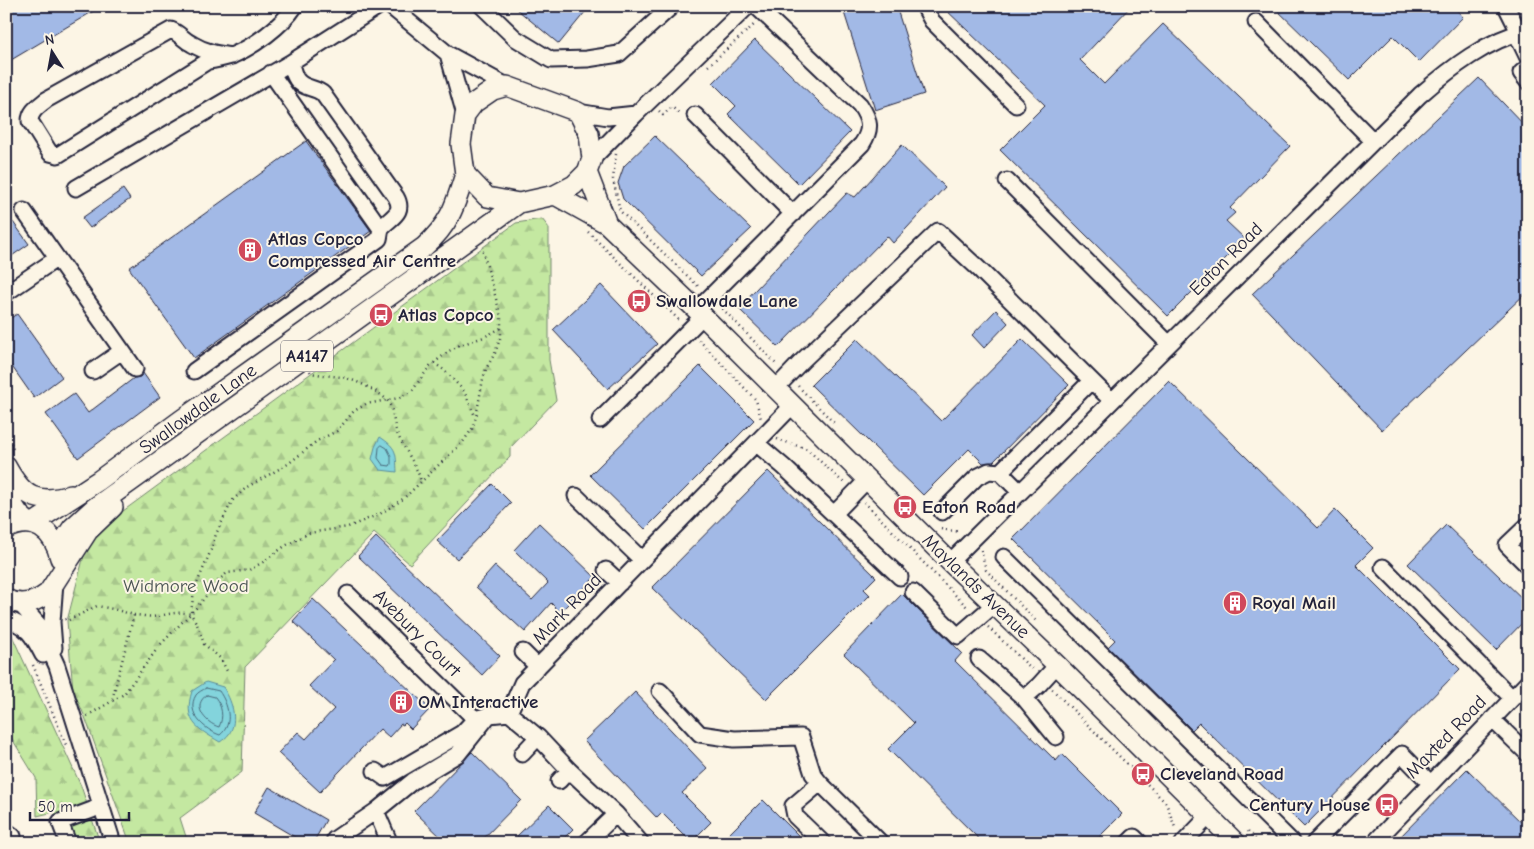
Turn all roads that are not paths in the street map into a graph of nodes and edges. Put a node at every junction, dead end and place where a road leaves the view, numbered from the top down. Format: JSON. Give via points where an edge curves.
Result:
{"nodes":[{"id":1,"x":379,"y":6,"type":"edge"},
{"id":2,"x":390,"y":6,"type":"edge"},
{"id":3,"x":482,"y":6,"type":"edge"},
{"id":4,"x":672,"y":6,"type":"edge"},
{"id":5,"x":748,"y":6,"type":"edge"},
{"id":6,"x":924,"y":6,"type":"edge"},
{"id":7,"x":1506,"y":6,"type":"edge"},
{"id":8,"x":290,"y":9,"type":"edge"},
{"id":9,"x":761,"y":11,"type":"edge"},
{"id":10,"x":1256,"y":22,"type":"dead end"},
{"id":11,"x":1521,"y":32,"type":"edge"},
{"id":12,"x":448,"y":54,"type":"junction"},
{"id":13,"x":232,"y":56,"type":"junction"},
{"id":14,"x":1528,"y":58,"type":"edge"},
{"id":15,"x":290,"y":62,"type":"junction"},
{"id":16,"x":1528,"y":67,"type":"edge"},
{"id":17,"x":272,"y":73,"type":"junction"},
{"id":18,"x":1528,"y":82,"type":"edge"},
{"id":19,"x":507,"y":86,"type":"junction"},
{"id":20,"x":1016,"y":105,"type":"dead end"},
{"id":21,"x":578,"y":112,"type":"junction"},
{"id":22,"x":636,"y":114,"type":"junction"},
{"id":23,"x":464,"y":115,"type":"junction"},
{"id":24,"x":695,"y":116,"type":"dead end"},
{"id":25,"x":1373,"y":141,"type":"junction"},
{"id":26,"x":589,"y":165,"type":"junction"},
{"id":27,"x":465,"y":174,"type":"junction"},
{"id":28,"x":1007,"y":181,"type":"dead end"},
{"id":29,"x":76,"y":188,"type":"dead end"},
{"id":30,"x":555,"y":195,"type":"junction"},
{"id":31,"x":519,"y":203,"type":"junction"},
{"id":32,"x":24,"y":212,"type":"dead end"},
{"id":33,"x":793,"y":214,"type":"junction"},
{"id":34,"x":614,"y":218,"type":"junction"},
{"id":35,"x":381,"y":229,"type":"junction"},
{"id":36,"x":56,"y":259,"type":"junction"},
{"id":37,"x":6,"y":293,"type":"edge"},
{"id":38,"x":700,"y":313,"type":"junction"},
{"id":39,"x":1169,"y":344,"type":"junction"},
{"id":40,"x":122,"y":351,"type":"junction"},
{"id":41,"x":135,"y":369,"type":"dead end"},
{"id":42,"x":93,"y":371,"type":"dead end"},
{"id":43,"x":194,"y":371,"type":"dead end"},
{"id":44,"x":1091,"y":381,"type":"junction"},
{"id":45,"x":775,"y":389,"type":"junction"},
{"id":46,"x":1112,"y":401,"type":"junction"},
{"id":47,"x":792,"y":406,"type":"junction"},
{"id":48,"x":600,"y":420,"type":"dead end"},
{"id":49,"x":189,"y":441,"type":"junction"},
{"id":50,"x":757,"y":444,"type":"junction"},
{"id":51,"x":6,"y":466,"type":"edge"},
{"id":52,"x":1000,"y":472,"type":"junction"},
{"id":53,"x":868,"y":479,"type":"junction"},
{"id":54,"x":98,"y":481,"type":"junction"},
{"id":55,"x":1020,"y":492,"type":"junction"},
{"id":56,"x":6,"y":494,"type":"edge"},
{"id":57,"x":576,"y":496,"type":"dead end"},
{"id":58,"x":942,"y":512,"type":"dead end"},
{"id":59,"x":834,"y":514,"type":"junction"},
{"id":60,"x":30,"y":524,"type":"junction"},
{"id":61,"x":1528,"y":526,"type":"edge"},
{"id":62,"x":6,"y":529,"type":"edge"},
{"id":63,"x":58,"y":549,"type":"junction"},
{"id":64,"x":1004,"y":557,"type":"dead end"},
{"id":65,"x":642,"y":560,"type":"junction"},
{"id":66,"x":950,"y":562,"type":"junction"},
{"id":67,"x":1528,"y":566,"type":"edge"},
{"id":68,"x":1383,"y":567,"type":"dead end"},
{"id":69,"x":606,"y":570,"type":"dead end"},
{"id":70,"x":58,"y":577,"type":"junction"},
{"id":71,"x":900,"y":577,"type":"dead end"},
{"id":72,"x":620,"y":583,"type":"junction"},
{"id":73,"x":913,"y":592,"type":"dead end"},
{"id":74,"x":348,"y":594,"type":"dead end"},
{"id":75,"x":995,"y":604,"type":"junction"},
{"id":76,"x":11,"y":607,"type":"edge"},
{"id":77,"x":523,"y":652,"type":"dead end"},
{"id":78,"x":979,"y":659,"type":"dead end"},
{"id":79,"x":1057,"y":665,"type":"junction"},
{"id":80,"x":57,"y":666,"type":"junction"},
{"id":81,"x":538,"y":666,"type":"junction"},
{"id":82,"x":1528,"y":682,"type":"edge"},
{"id":83,"x":660,"y":691,"type":"dead end"},
{"id":84,"x":1024,"y":698,"type":"junction"},
{"id":85,"x":1512,"y":698,"type":"junction"},
{"id":86,"x":509,"y":713,"type":"junction"},
{"id":87,"x":72,"y":715,"type":"junction"},
{"id":88,"x":482,"y":717,"type":"junction"},
{"id":89,"x":1492,"y":719,"type":"junction"},
{"id":90,"x":538,"y":737,"type":"junction"},
{"id":91,"x":1056,"y":737,"type":"dead end"},
{"id":92,"x":522,"y":754,"type":"dead end"},
{"id":93,"x":1528,"y":754,"type":"edge"},
{"id":94,"x":375,"y":771,"type":"dead end"},
{"id":95,"x":820,"y":783,"type":"junction"},
{"id":96,"x":1430,"y":783,"type":"junction"},
{"id":97,"x":101,"y":804,"type":"junction"},
{"id":98,"x":376,"y":811,"type":"junction"},
{"id":99,"x":616,"y":814,"type":"junction"},
{"id":100,"x":1208,"y":817,"type":"junction"},
{"id":101,"x":68,"y":843,"type":"edge"},
{"id":102,"x":113,"y":843,"type":"edge"},
{"id":103,"x":336,"y":843,"type":"edge"},
{"id":104,"x":386,"y":843,"type":"edge"},
{"id":105,"x":586,"y":843,"type":"edge"},
{"id":106,"x":641,"y":843,"type":"edge"},
{"id":107,"x":823,"y":843,"type":"edge"},
{"id":108,"x":881,"y":843,"type":"edge"},
{"id":109,"x":1128,"y":843,"type":"edge"},
{"id":110,"x":1140,"y":843,"type":"edge"},
{"id":111,"x":1183,"y":843,"type":"edge"},
{"id":112,"x":1236,"y":843,"type":"edge"},
{"id":113,"x":1293,"y":843,"type":"edge"},
{"id":114,"x":1314,"y":843,"type":"edge"},
{"id":115,"x":1374,"y":843,"type":"edge"}],
"edges":[{"from":1,"to":15,"type":"street"},
{"from":2,"to":12,"type":"street"},
{"from":3,"to":4,"type":"street","via":[[515,38],[551,60],[587,60],[619,54]]},
{"from":5,"to":22,"type":"street"},
{"from":6,"to":20,"type":"street","via":[[932,21]]},
{"from":7,"to":11,"type":"street"},
{"from":8,"to":13,"type":"street","via":[[274,31]]},
{"from":9,"to":33,"type":"street","via":[[860,105],[869,124],[868,135],[862,144]]},
{"from":10,"to":25,"type":"street"},
{"from":11,"to":14,"type":"street"},
{"from":11,"to":25,"type":"street","name":"Eaton Road","via":[[1488,46],[1450,69]]},
{"from":12,"to":19,"type":"street"},
{"from":12,"to":23,"type":"street"},
{"from":13,"to":13,"type":"street","via":[[210,53],[172,30],[46,100],[32,111],[30,121],[50,153],[58,155],[208,61]]},
{"from":15,"to":17,"type":"street"},
{"from":15,"to":35,"type":"street","via":[[298,82],[323,94],[398,202],[395,217]]},
{"from":16,"to":18,"type":"street","via":[[1521,73]]},
{"from":17,"to":29,"type":"street"},
{"from":17,"to":35,"type":"street"},
{"from":19,"to":21,"type":"main road"},
{"from":19,"to":23,"type":"main road","via":[[493,90],[474,103]]},
{"from":21,"to":22,"type":"street","via":[[608,117]]},
{"from":21,"to":26,"type":"main road","via":[[589,134]]},
{"from":22,"to":26,"type":"street"},
{"from":23,"to":27,"type":"main road","via":[[461,144]]},
{"from":24,"to":33,"type":"street"},
{"from":25,"to":39,"type":"street","name":"Eaton Road"},
{"from":26,"to":30,"type":"main road","via":[[574,185]]},
{"from":26,"to":34,"type":"main road","name":"Maylands Avenue"},
{"from":27,"to":31,"type":"main road","via":[[487,197]]},
{"from":27,"to":54,"type":"main road","name":"Swallowdale Lane","number":"A4147","via":[[454,209],[439,234],[424,247]]},
{"from":28,"to":39,"type":"street"},
{"from":30,"to":31,"type":"main road"},
{"from":30,"to":34,"type":"main road","name":"Maylands Avenue"},
{"from":31,"to":49,"type":"main road","name":"Swallowdale Lane","number":"A4147"},
{"from":32,"to":36,"type":"street"},
{"from":33,"to":38,"type":"street"},
{"from":34,"to":38,"type":"main road","name":"Maylands Avenue"},
{"from":35,"to":43,"type":"street","via":[[379,239]]},
{"from":36,"to":37,"type":"street"},
{"from":36,"to":40,"type":"street"},
{"from":38,"to":45,"type":"main road","name":"Maylands Avenue"},
{"from":38,"to":48,"type":"street","via":[[689,330]]},
{"from":39,"to":46,"type":"street","name":"Eaton Road"},
{"from":40,"to":41,"type":"street"},
{"from":40,"to":42,"type":"street"},
{"from":44,"to":45,"type":"street","via":[[938,231]]},
{"from":44,"to":46,"type":"street"},
{"from":44,"to":52,"type":"street"},
{"from":45,"to":47,"type":"main road","name":"Maylands Avenue"},
{"from":46,"to":55,"type":"street","name":"Eaton Road"},
{"from":47,"to":50,"type":"street","name":"Mark Road"},
{"from":47,"to":53,"type":"main road","name":"Maylands Avenue"},
{"from":49,"to":63,"type":"main road","name":"Swallowdale Lane","number":"A4147","via":[[88,513],[72,528]]},
{"from":49,"to":70,"type":"main road","name":"Swallowdale Lane","via":[[88,531]]},
{"from":50,"to":59,"type":"street"},
{"from":50,"to":65,"type":"street","name":"Mark Road"},
{"from":51,"to":54,"type":"main road","name":"Swallowdale Lane","number":"A4147","via":[[19,487],[40,498],[73,495]]},
{"from":52,"to":55,"type":"street"},
{"from":52,"to":58,"type":"street","via":[[989,471],[977,477]]},
{"from":53,"to":59,"type":"street"},
{"from":53,"to":66,"type":"main road","name":"Maylands Avenue"},
{"from":54,"to":60,"type":"main road","name":"Swallowdale Lane","number":"A4147"},
{"from":55,"to":66,"type":"street","name":"Eaton Road"},
{"from":56,"to":60,"type":"main road"},
{"from":57,"to":65,"type":"street"},
{"from":59,"to":71,"type":"street"},
{"from":60,"to":62,"type":"main road","name":"Swallowdale Lane","via":[[20,523]]},
{"from":60,"to":63,"type":"main road","via":[[46,531]]},
{"from":61,"to":67,"type":"street","via":[[1507,546]]},
{"from":63,"to":70,"type":"main road","via":[[61,561]]},
{"from":64,"to":113,"type":"street"},
{"from":65,"to":72,"type":"street","name":"Mark Road"},
{"from":66,"to":75,"type":"main road","name":"Maylands Avenue"},
{"from":68,"to":85,"type":"street"},
{"from":69,"to":72,"type":"street"},
{"from":70,"to":76,"type":"main road","name":"Swallowdale Lane","via":[[42,598]]},
{"from":70,"to":80,"type":"street","via":[[52,622]]},
{"from":72,"to":81,"type":"street","name":"Mark Road"},
{"from":73,"to":75,"type":"street","via":[[958,636]]},
{"from":74,"to":88,"type":"street","name":"Avebury Court"},
{"from":75,"to":79,"type":"main road","name":"Maylands Avenue"},
{"from":76,"to":80,"type":"street","via":[[38,624]]},
{"from":76,"to":87,"type":"street","via":[[32,636]]},
{"from":77,"to":81,"type":"street"},
{"from":78,"to":84,"type":"street"},
{"from":79,"to":84,"type":"street"},
{"from":79,"to":100,"type":"main road","name":"Maylands Avenue"},
{"from":80,"to":87,"type":"street"},
{"from":81,"to":86,"type":"street","name":"Mark Road","via":[[522,683]]},
{"from":82,"to":85,"type":"street","name":"Maxted Road"},
{"from":83,"to":95,"type":"street","via":[[700,734],[734,739],[801,737],[813,774]]},
{"from":84,"to":91,"type":"street"},
{"from":85,"to":89,"type":"street","name":"Maxted Road"},
{"from":86,"to":88,"type":"street"},
{"from":86,"to":90,"type":"street"},
{"from":87,"to":97,"type":"street"},
{"from":88,"to":94,"type":"street","via":[[462,733],[385,778]]},
{"from":88,"to":98,"type":"street","via":[[458,754],[413,781]]},
{"from":89,"to":93,"type":"street"},
{"from":89,"to":96,"type":"street","name":"Maxted Road"},
{"from":90,"to":92,"type":"street"},
{"from":90,"to":99,"type":"street","via":[[564,776]]},
{"from":95,"to":107,"type":"street","via":[[793,806],[795,816]]},
{"from":95,"to":108,"type":"street"},
{"from":96,"to":114,"type":"street","via":[[1402,754]]},
{"from":96,"to":115,"type":"street","name":"Maxted Road"},
{"from":97,"to":101,"type":"street","via":[[60,822]]},
{"from":97,"to":102,"type":"street"},
{"from":98,"to":103,"type":"street","via":[[335,839]]},
{"from":98,"to":104,"type":"street","via":[[386,832]]},
{"from":99,"to":105,"type":"street"},
{"from":99,"to":106,"type":"street"},
{"from":100,"to":111,"type":"street"},
{"from":100,"to":112,"type":"main road","name":"Maylands Avenue"},
{"from":109,"to":110,"type":"street","via":[[1134,837]]}]}
